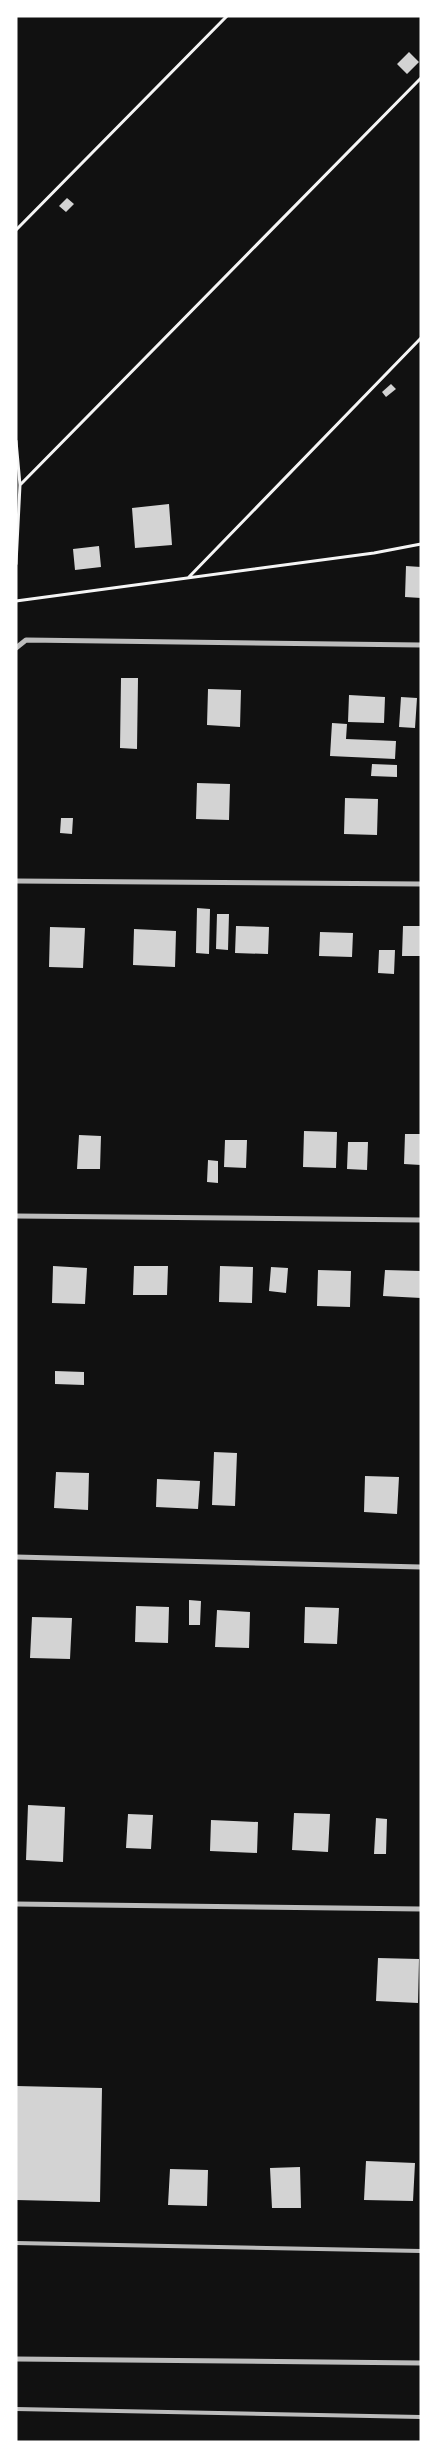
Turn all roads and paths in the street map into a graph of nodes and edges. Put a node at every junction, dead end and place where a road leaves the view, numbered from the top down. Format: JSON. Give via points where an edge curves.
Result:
{"nodes":[{"id":1,"x":227,"y":16,"type":"edge"},
{"id":2,"x":421,"y":78,"type":"edge"},
{"id":3,"x":16,"y":230,"type":"edge"},
{"id":4,"x":421,"y":338,"type":"edge"},
{"id":5,"x":16,"y":441,"type":"edge"},
{"id":6,"x":20,"y":485,"type":"junction"},
{"id":7,"x":421,"y":544,"type":"edge"},
{"id":8,"x":16,"y":564,"type":"edge"},
{"id":9,"x":188,"y":578,"type":"junction"},
{"id":10,"x":16,"y":601,"type":"edge"},
{"id":11,"x":421,"y":645,"type":"edge"},
{"id":12,"x":16,"y":648,"type":"edge"},
{"id":13,"x":16,"y":881,"type":"edge"},
{"id":14,"x":421,"y":884,"type":"edge"},
{"id":15,"x":16,"y":1216,"type":"edge"},
{"id":16,"x":421,"y":1220,"type":"edge"},
{"id":17,"x":16,"y":1557,"type":"edge"},
{"id":18,"x":421,"y":1567,"type":"edge"},
{"id":19,"x":16,"y":1904,"type":"edge"},
{"id":20,"x":421,"y":1909,"type":"edge"},
{"id":21,"x":16,"y":2242,"type":"edge"},
{"id":22,"x":421,"y":2251,"type":"edge"},
{"id":23,"x":16,"y":2360,"type":"edge"},
{"id":24,"x":421,"y":2363,"type":"edge"},
{"id":25,"x":16,"y":2409,"type":"edge"},
{"id":26,"x":421,"y":2417,"type":"edge"}],
"edges":[{"from":1,"to":3,"type":"path"},
{"from":2,"to":6,"type":"path"},
{"from":4,"to":9,"type":"path"},
{"from":5,"to":6,"type":"path"},
{"from":6,"to":8,"type":"path"},
{"from":7,"to":9,"type":"path"},
{"from":9,"to":10,"type":"path"},
{"from":11,"to":12,"type":"street","via":[[26,640]]},
{"from":13,"to":14,"type":"street"},
{"from":15,"to":16,"type":"street"},
{"from":17,"to":18,"type":"street"},
{"from":19,"to":20,"type":"street"},
{"from":21,"to":22,"type":"lane"},
{"from":23,"to":24,"type":"street"},
{"from":25,"to":26,"type":"lane"}]}
